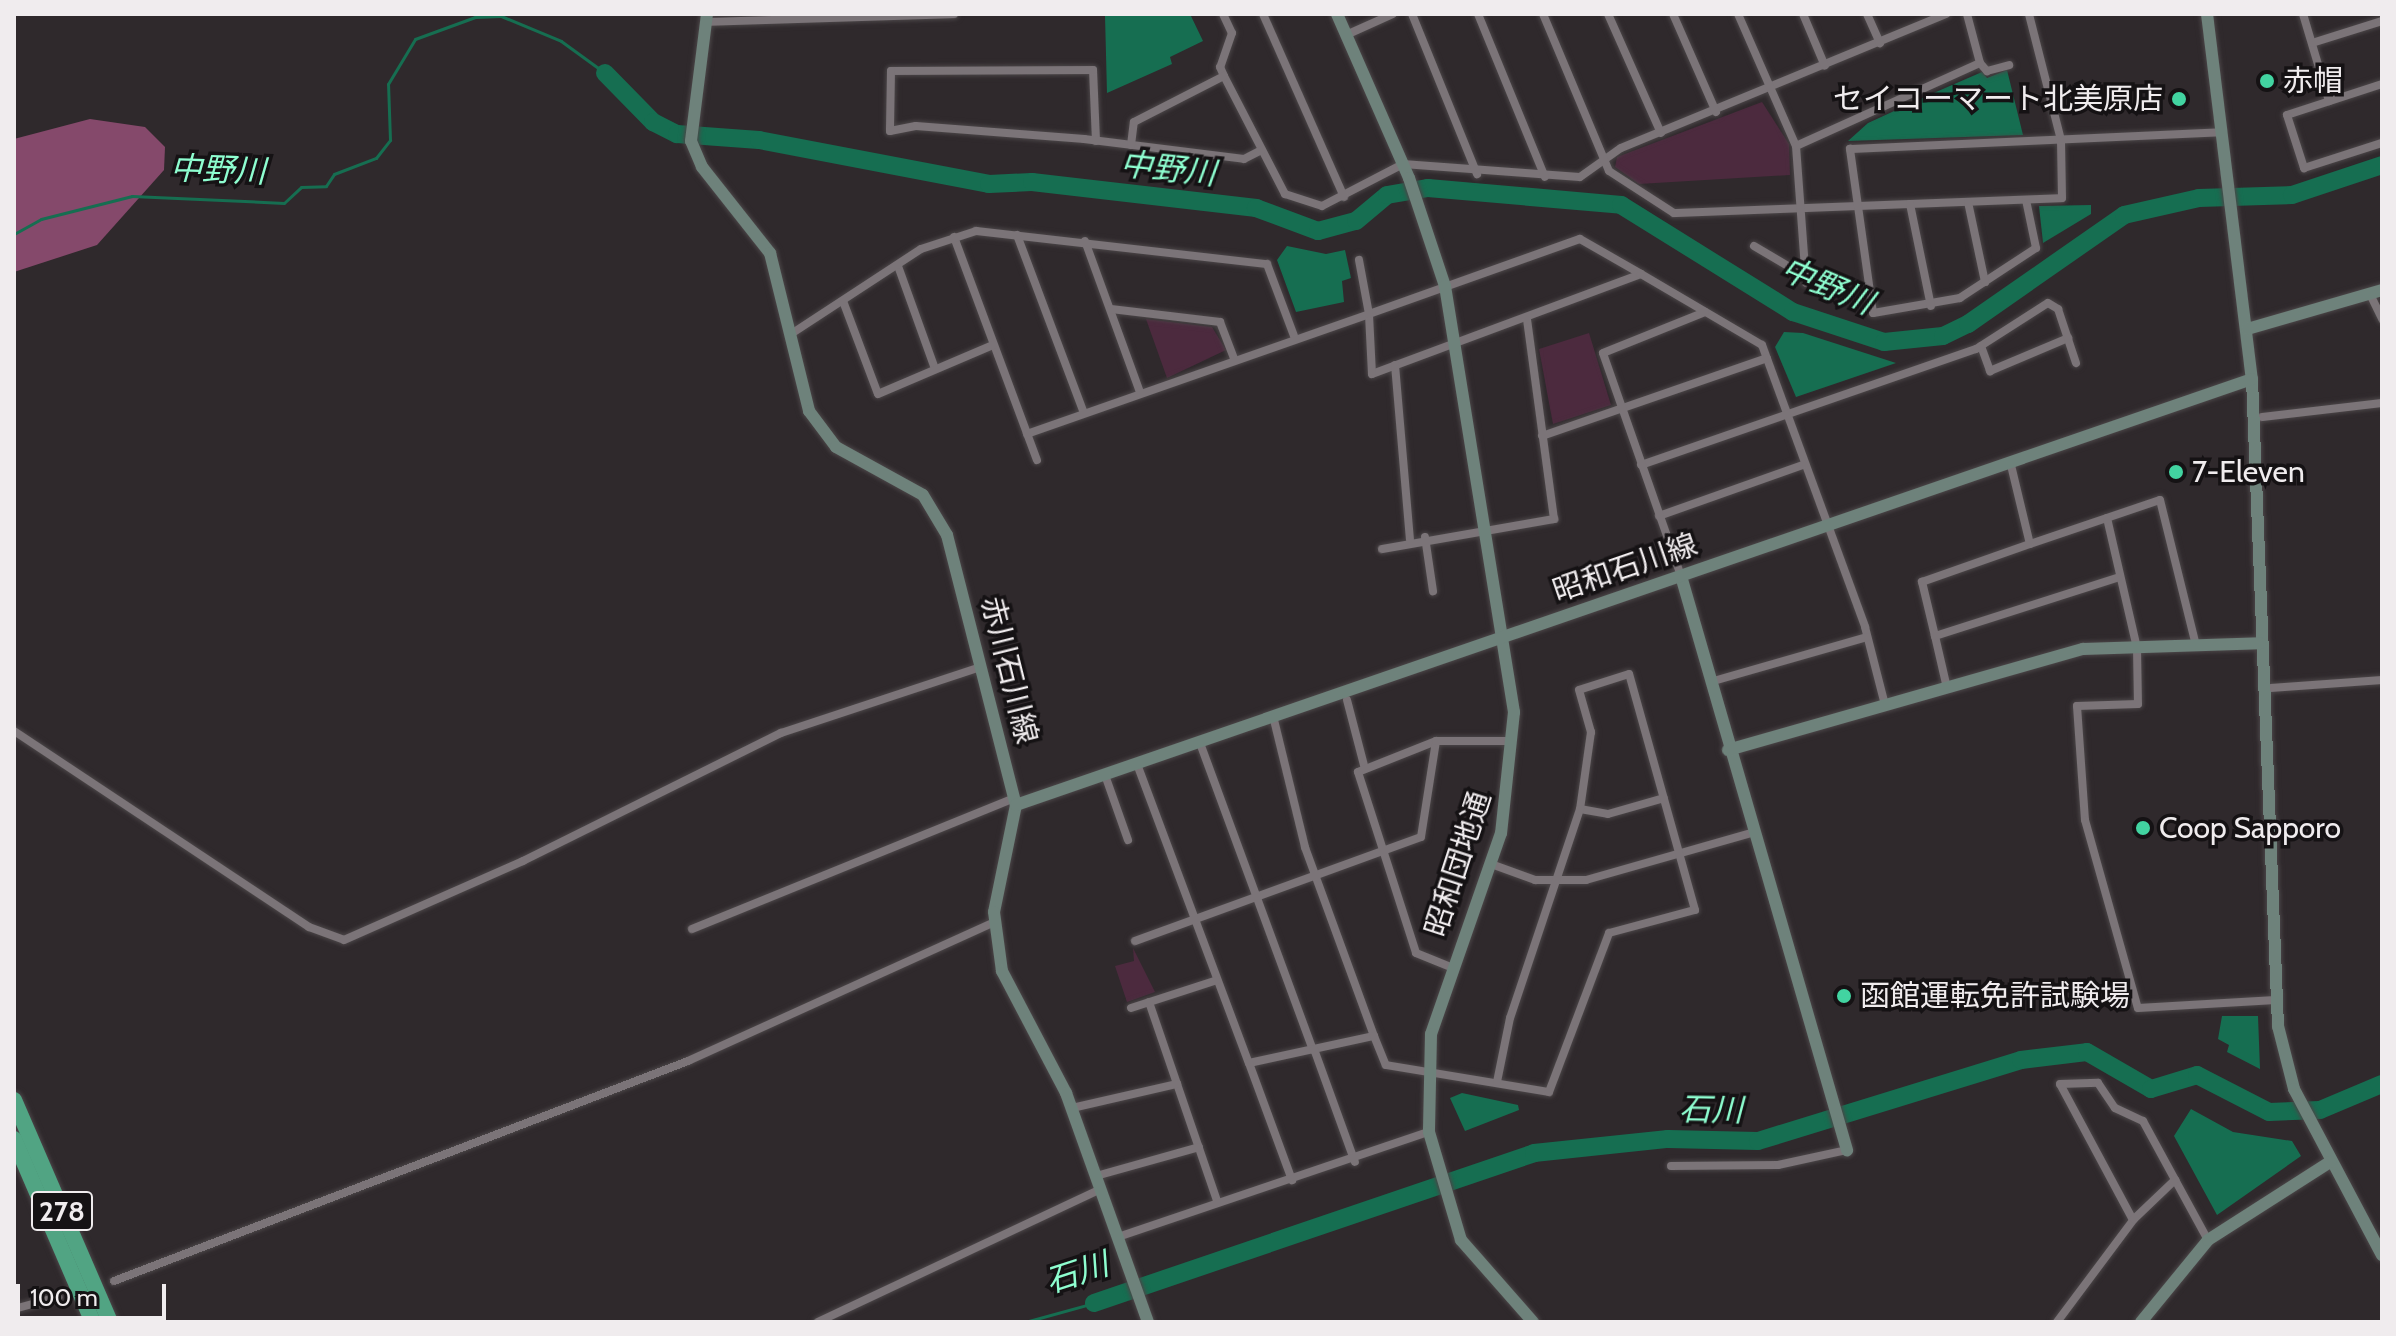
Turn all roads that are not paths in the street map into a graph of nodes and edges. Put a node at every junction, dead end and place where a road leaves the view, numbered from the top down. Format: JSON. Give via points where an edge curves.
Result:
{"nodes":[{"id":1,"x":954,"y":14,"type":"edge"},
{"id":2,"x":1223,"y":14,"type":"edge"},
{"id":3,"x":1263,"y":14,"type":"edge"},
{"id":4,"x":1337,"y":14,"type":"edge"},
{"id":5,"x":1393,"y":14,"type":"edge"},
{"id":6,"x":1412,"y":14,"type":"edge"},
{"id":7,"x":1478,"y":14,"type":"edge"},
{"id":8,"x":1543,"y":14,"type":"edge"},
{"id":9,"x":1608,"y":14,"type":"edge"},
{"id":10,"x":1673,"y":14,"type":"edge"},
{"id":11,"x":1738,"y":14,"type":"edge"},
{"id":12,"x":1803,"y":14,"type":"edge"},
{"id":13,"x":1867,"y":14,"type":"edge"},
{"id":14,"x":1946,"y":14,"type":"edge"},
{"id":15,"x":1967,"y":14,"type":"edge"},
{"id":16,"x":2029,"y":14,"type":"edge"},
{"id":17,"x":2207,"y":14,"type":"edge"},
{"id":18,"x":2303,"y":14,"type":"edge"},
{"id":19,"x":904,"y":15,"type":"edge"},
{"id":20,"x":842,"y":16,"type":"edge"},
{"id":21,"x":1934,"y":16,"type":"edge"},
{"id":22,"x":780,"y":17,"type":"edge"},
{"id":23,"x":706,"y":18,"type":"edge"},
{"id":24,"x":2382,"y":21,"type":"edge"},
{"id":25,"x":1346,"y":35,"type":"junction"},
{"id":26,"x":1880,"y":43,"type":"junction"},
{"id":27,"x":2312,"y":43,"type":"junction"},
{"id":28,"x":1980,"y":63,"type":"junction"},
{"id":29,"x":2009,"y":65,"type":"dead end"},
{"id":30,"x":1825,"y":66,"type":"junction"},
{"id":31,"x":1224,"y":76,"type":"junction"},
{"id":32,"x":2382,"y":84,"type":"edge"},
{"id":33,"x":1772,"y":91,"type":"junction"},
{"id":34,"x":2329,"y":101,"type":"junction"},
{"id":35,"x":1716,"y":112,"type":"junction"},
{"id":36,"x":2224,"y":132,"type":"junction"},
{"id":37,"x":1661,"y":133,"type":"junction"},
{"id":38,"x":2061,"y":140,"type":"junction"},
{"id":39,"x":1096,"y":141,"type":"junction"},
{"id":40,"x":2382,"y":143,"type":"edge"},
{"id":41,"x":1131,"y":145,"type":"junction"},
{"id":42,"x":1796,"y":146,"type":"junction"},
{"id":43,"x":1262,"y":150,"type":"junction"},
{"id":44,"x":1606,"y":159,"type":"junction"},
{"id":45,"x":1403,"y":164,"type":"junction"},
{"id":46,"x":1477,"y":174,"type":"junction"},
{"id":47,"x":1545,"y":177,"type":"junction"},
{"id":48,"x":1344,"y":197,"type":"junction"},
{"id":49,"x":2026,"y":200,"type":"junction"},
{"id":50,"x":1968,"y":202,"type":"junction"},
{"id":51,"x":1910,"y":204,"type":"junction"},
{"id":52,"x":1853,"y":206,"type":"junction"},
{"id":53,"x":1797,"y":207,"type":"junction"},
{"id":54,"x":1017,"y":235,"type":"junction"},
{"id":55,"x":954,"y":237,"type":"junction"},
{"id":56,"x":1085,"y":241,"type":"junction"},
{"id":57,"x":1754,"y":246,"type":"dead end"},
{"id":58,"x":1359,"y":260,"type":"dead end"},
{"id":59,"x":898,"y":266,"type":"junction"},
{"id":60,"x":1641,"y":274,"type":"junction"},
{"id":61,"x":1985,"y":282,"type":"junction"},
{"id":62,"x":1445,"y":286,"type":"junction"},
{"id":63,"x":2376,"y":292,"type":"edge"},
{"id":64,"x":843,"y":301,"type":"junction"},
{"id":65,"x":1931,"y":306,"type":"junction"},
{"id":66,"x":1111,"y":309,"type":"junction"},
{"id":67,"x":1705,"y":312,"type":"junction"},
{"id":68,"x":1369,"y":314,"type":"junction"},
{"id":69,"x":1527,"y":319,"type":"junction"},
{"id":70,"x":2382,"y":319,"type":"edge"},
{"id":71,"x":2247,"y":329,"type":"junction"},
{"id":72,"x":791,"y":334,"type":"junction"},
{"id":73,"x":1294,"y":336,"type":"junction"},
{"id":74,"x":2068,"y":338,"type":"junction"},
{"id":75,"x":1459,"y":342,"type":"junction"},
{"id":76,"x":993,"y":345,"type":"junction"},
{"id":77,"x":1981,"y":346,"type":"junction"},
{"id":78,"x":1234,"y":358,"type":"junction"},
{"id":79,"x":1767,"y":358,"type":"junction"},
{"id":80,"x":2076,"y":363,"type":"dead end"},
{"id":81,"x":1395,"y":365,"type":"junction"},
{"id":82,"x":935,"y":369,"type":"junction"},
{"id":83,"x":2252,"y":379,"type":"junction"},
{"id":84,"x":1140,"y":392,"type":"junction"},
{"id":85,"x":2382,"y":403,"type":"edge"},
{"id":86,"x":1622,"y":408,"type":"junction"},
{"id":87,"x":1084,"y":413,"type":"junction"},
{"id":88,"x":1787,"y":414,"type":"junction"},
{"id":89,"x":2262,"y":417,"type":"dead end"},
{"id":90,"x":1027,"y":434,"type":"junction"},
{"id":91,"x":1542,"y":436,"type":"junction"},
{"id":92,"x":1037,"y":460,"type":"dead end"},
{"id":93,"x":2010,"y":461,"type":"junction"},
{"id":94,"x":1641,"y":465,"type":"junction"},
{"id":95,"x":1803,"y":465,"type":"junction"},
{"id":96,"x":1659,"y":516,"type":"junction"},
{"id":97,"x":2107,"y":518,"type":"junction"},
{"id":98,"x":1826,"y":525,"type":"junction"},
{"id":99,"x":1488,"y":527,"type":"junction"},
{"id":100,"x":1425,"y":537,"type":"junction"},
{"id":101,"x":1410,"y":539,"type":"junction"},
{"id":102,"x":2030,"y":544,"type":"junction"},
{"id":103,"x":1382,"y":549,"type":"dead end"},
{"id":104,"x":1681,"y":576,"type":"junction"},
{"id":105,"x":2120,"y":577,"type":"junction"},
{"id":106,"x":1433,"y":591,"type":"dead end"},
{"id":107,"x":1935,"y":636,"type":"junction"},
{"id":108,"x":1867,"y":637,"type":"junction"},
{"id":109,"x":1504,"y":638,"type":"junction"},
{"id":110,"x":2260,"y":643,"type":"junction"},
{"id":111,"x":2196,"y":646,"type":"junction"},
{"id":112,"x":2137,"y":648,"type":"junction"},
{"id":113,"x":981,"y":667,"type":"junction"},
{"id":114,"x":2382,"y":680,"type":"edge"},
{"id":115,"x":1710,"y":682,"type":"junction"},
{"id":116,"x":1947,"y":688,"type":"junction"},
{"id":117,"x":2271,"y":688,"type":"dead end"},
{"id":118,"x":1347,"y":700,"type":"dead end"},
{"id":119,"x":1885,"y":705,"type":"junction"},
{"id":120,"x":1273,"y":716,"type":"junction"},
{"id":121,"x":14,"y":731,"type":"edge"},
{"id":122,"x":1436,"y":741,"type":"junction"},
{"id":123,"x":1513,"y":741,"type":"junction"},
{"id":124,"x":1200,"y":743,"type":"junction"},
{"id":125,"x":1728,"y":750,"type":"junction"},
{"id":126,"x":1137,"y":764,"type":"junction"},
{"id":127,"x":1365,"y":769,"type":"junction"},
{"id":128,"x":1105,"y":775,"type":"junction"},
{"id":129,"x":1664,"y":798,"type":"junction"},
{"id":130,"x":1015,"y":802,"type":"junction"},
{"id":131,"x":1580,"y":809,"type":"junction"},
{"id":132,"x":1754,"y":832,"type":"junction"},
{"id":133,"x":1128,"y":840,"type":"dead end"},
{"id":134,"x":1378,"y":852,"type":"junction"},
{"id":135,"x":1679,"y":853,"type":"junction"},
{"id":136,"x":1491,"y":864,"type":"junction"},
{"id":137,"x":1315,"y":875,"type":"junction"},
{"id":138,"x":1561,"y":882,"type":"junction"},
{"id":139,"x":1255,"y":897,"type":"junction"},
{"id":140,"x":1195,"y":919,"type":"junction"},
{"id":141,"x":994,"y":922,"type":"junction"},
{"id":142,"x":692,"y":929,"type":"dead end"},
{"id":143,"x":1135,"y":941,"type":"dead end"},
{"id":144,"x":1451,"y":967,"type":"junction"},
{"id":145,"x":1217,"y":980,"type":"junction"},
{"id":146,"x":2276,"y":1000,"type":"junction"},
{"id":147,"x":1149,"y":1002,"type":"junction"},
{"id":148,"x":1131,"y":1008,"type":"dead end"},
{"id":149,"x":1374,"y":1036,"type":"junction"},
{"id":150,"x":1313,"y":1050,"type":"junction"},
{"id":151,"x":1249,"y":1063,"type":"junction"},
{"id":152,"x":1427,"y":1070,"type":"junction"},
{"id":153,"x":1497,"y":1082,"type":"junction"},
{"id":154,"x":1177,"y":1084,"type":"junction"},
{"id":155,"x":14,"y":1100,"type":"edge"},
{"id":156,"x":1072,"y":1108,"type":"junction"},
{"id":157,"x":1429,"y":1132,"type":"junction"},
{"id":158,"x":14,"y":1139,"type":"edge"},
{"id":159,"x":1199,"y":1147,"type":"junction"},
{"id":160,"x":1847,"y":1150,"type":"joint"},
{"id":161,"x":1355,"y":1162,"type":"junction"},
{"id":162,"x":2330,"y":1162,"type":"junction"},
{"id":163,"x":1671,"y":1166,"type":"dead end"},
{"id":164,"x":1292,"y":1180,"type":"junction"},
{"id":165,"x":2175,"y":1180,"type":"junction"},
{"id":166,"x":1098,"y":1183,"type":"junction"},
{"id":167,"x":1217,"y":1201,"type":"junction"},
{"id":168,"x":2133,"y":1220,"type":"junction"},
{"id":169,"x":1118,"y":1237,"type":"junction"},
{"id":170,"x":2208,"y":1240,"type":"junction"},
{"id":171,"x":2382,"y":1255,"type":"edge"},
{"id":172,"x":114,"y":1281,"type":"dead end"},
{"id":173,"x":58,"y":1297,"type":"dead end"},
{"id":174,"x":14,"y":1309,"type":"edge"},
{"id":175,"x":93,"y":1322,"type":"edge"},
{"id":176,"x":110,"y":1322,"type":"edge"},
{"id":177,"x":818,"y":1322,"type":"edge"},
{"id":178,"x":1148,"y":1322,"type":"edge"},
{"id":179,"x":1533,"y":1322,"type":"edge"},
{"id":180,"x":2057,"y":1322,"type":"edge"},
{"id":181,"x":2141,"y":1322,"type":"edge"}],
"edges":[{"from":1,"to":19,"type":"street"},
{"from":2,"to":31,"type":"street","via":[[1232,33],[1220,67]]},
{"from":3,"to":48,"type":"street"},
{"from":4,"to":25,"type":"street"},
{"from":5,"to":25,"type":"street"},
{"from":6,"to":46,"type":"street"},
{"from":7,"to":47,"type":"street"},
{"from":8,"to":44,"type":"street"},
{"from":9,"to":37,"type":"street"},
{"from":10,"to":35,"type":"street"},
{"from":11,"to":33,"type":"street"},
{"from":12,"to":30,"type":"street"},
{"from":13,"to":26,"type":"street"},
{"from":14,"to":21,"type":"street"},
{"from":15,"to":28,"type":"street"},
{"from":16,"to":38,"type":"street"},
{"from":17,"to":36,"type":"street"},
{"from":18,"to":27,"type":"street"},
{"from":19,"to":20,"type":"street"},
{"from":20,"to":22,"type":"street"},
{"from":21,"to":26,"type":"street"},
{"from":22,"to":23,"type":"street"},
{"from":23,"to":72,"type":"street","name":"赤川石川線","via":[[691,117],[693,148],[770,253]]},
{"from":24,"to":27,"type":"street"},
{"from":25,"to":45,"type":"street"},
{"from":26,"to":30,"type":"street"},
{"from":27,"to":34,"type":"street"},
{"from":28,"to":29,"type":"street","via":[[1987,71]]},
{"from":28,"to":42,"type":"street"},
{"from":30,"to":33,"type":"street"},
{"from":31,"to":41,"type":"street","via":[[1134,122]]},
{"from":31,"to":43,"type":"street"},
{"from":32,"to":34,"type":"street"},
{"from":33,"to":35,"type":"street"},
{"from":33,"to":42,"type":"street"},
{"from":34,"to":40,"type":"street","via":[[2287,115],[2304,168]]},
{"from":35,"to":37,"type":"street"},
{"from":36,"to":38,"type":"street"},
{"from":36,"to":71,"type":"street"},
{"from":37,"to":44,"type":"street"},
{"from":38,"to":49,"type":"street","via":[[2062,198]]},
{"from":38,"to":52,"type":"street","via":[[1850,149]]},
{"from":39,"to":39,"type":"street","via":[[916,126],[890,131],[891,71],[1093,70]]},
{"from":39,"to":41,"type":"street"},
{"from":41,"to":43,"type":"street","via":[[1244,159]]},
{"from":42,"to":53,"type":"street"},
{"from":43,"to":48,"type":"street","via":[[1285,194],[1322,206]]},
{"from":44,"to":47,"type":"street","via":[[1580,177]]},
{"from":44,"to":53,"type":"street","via":[[1617,178],[1674,213]]},
{"from":45,"to":46,"type":"street"},
{"from":45,"to":48,"type":"street"},
{"from":45,"to":62,"type":"street","name":"昭和団地通"},
{"from":46,"to":47,"type":"street"},
{"from":49,"to":50,"type":"street"},
{"from":49,"to":61,"type":"street","via":[[2036,248]]},
{"from":50,"to":51,"type":"street"},
{"from":50,"to":61,"type":"street"},
{"from":51,"to":52,"type":"street"},
{"from":51,"to":65,"type":"street"},
{"from":52,"to":53,"type":"street"},
{"from":52,"to":65,"type":"street","via":[[1873,313]]},
{"from":53,"to":57,"type":"street","via":[[1806,279]]},
{"from":54,"to":55,"type":"street"},
{"from":54,"to":56,"type":"street"},
{"from":54,"to":87,"type":"street"},
{"from":55,"to":59,"type":"street"},
{"from":55,"to":76,"type":"street"},
{"from":56,"to":66,"type":"street"},
{"from":56,"to":73,"type":"street","via":[[1267,264]]},
{"from":58,"to":68,"type":"street"},
{"from":59,"to":64,"type":"street"},
{"from":59,"to":82,"type":"street"},
{"from":60,"to":62,"type":"street","via":[[1580,239]]},
{"from":60,"to":67,"type":"street"},
{"from":60,"to":69,"type":"street"},
{"from":61,"to":65,"type":"street"},
{"from":62,"to":68,"type":"street"},
{"from":62,"to":75,"type":"street","name":"昭和団地通"},
{"from":63,"to":70,"type":"street"},
{"from":63,"to":71,"type":"street"},
{"from":64,"to":72,"type":"street"},
{"from":64,"to":82,"type":"street","via":[[878,394]]},
{"from":66,"to":78,"type":"street","via":[[1220,322]]},
{"from":66,"to":84,"type":"street"},
{"from":67,"to":79,"type":"street","via":[[1762,345]]},
{"from":67,"to":86,"type":"street","via":[[1603,353]]},
{"from":68,"to":73,"type":"street"},
{"from":68,"to":81,"type":"street","via":[[1372,374]]},
{"from":69,"to":75,"type":"street"},
{"from":69,"to":91,"type":"street"},
{"from":71,"to":83,"type":"street"},
{"from":72,"to":113,"type":"street","name":"赤川石川線","via":[[806,404],[822,433],[907,483],[934,509]]},
{"from":73,"to":78,"type":"street"},
{"from":74,"to":77,"type":"street","via":[[1990,371]]},
{"from":74,"to":77,"type":"street","via":[[2058,309],[2048,303]]},
{"from":74,"to":80,"type":"street"},
{"from":75,"to":81,"type":"street"},
{"from":75,"to":99,"type":"street","name":"昭和団地通"},
{"from":76,"to":82,"type":"street"},
{"from":76,"to":90,"type":"street"},
{"from":77,"to":88,"type":"street"},
{"from":78,"to":84,"type":"street"},
{"from":79,"to":86,"type":"street"},
{"from":79,"to":88,"type":"street"},
{"from":81,"to":101,"type":"street"},
{"from":83,"to":93,"type":"street","name":"昭和石川線"},
{"from":83,"to":110,"type":"street"},
{"from":84,"to":87,"type":"street"},
{"from":85,"to":89,"type":"street"},
{"from":86,"to":91,"type":"street"},
{"from":86,"to":94,"type":"street"},
{"from":87,"to":90,"type":"street"},
{"from":88,"to":94,"type":"street"},
{"from":88,"to":95,"type":"street"},
{"from":90,"to":92,"type":"street"},
{"from":91,"to":99,"type":"street","via":[[1554,519]]},
{"from":93,"to":98,"type":"street","name":"昭和石川線"},
{"from":93,"to":102,"type":"street"},
{"from":94,"to":96,"type":"street"},
{"from":95,"to":96,"type":"street"},
{"from":95,"to":98,"type":"street"},
{"from":96,"to":104,"type":"street"},
{"from":97,"to":102,"type":"street"},
{"from":97,"to":105,"type":"street"},
{"from":97,"to":111,"type":"street","via":[[2160,500]]},
{"from":98,"to":104,"type":"street","name":"昭和石川線"},
{"from":98,"to":108,"type":"street"},
{"from":99,"to":100,"type":"street"},
{"from":99,"to":109,"type":"street","name":"昭和団地通"},
{"from":100,"to":101,"type":"street"},
{"from":100,"to":106,"type":"street"},
{"from":101,"to":103,"type":"street"},
{"from":102,"to":107,"type":"street","via":[[1922,582]]},
{"from":104,"to":109,"type":"street","name":"昭和石川線"},
{"from":104,"to":115,"type":"street"},
{"from":105,"to":107,"type":"street"},
{"from":105,"to":112,"type":"street"},
{"from":107,"to":116,"type":"street"},
{"from":108,"to":115,"type":"street"},
{"from":108,"to":119,"type":"street"},
{"from":109,"to":120,"type":"street","name":"昭和石川線"},
{"from":109,"to":123,"type":"street","name":"昭和団地通"},
{"from":110,"to":111,"type":"street"},
{"from":110,"to":146,"type":"street"},
{"from":111,"to":112,"type":"street"},
{"from":112,"to":116,"type":"street","via":[[2083,649]]},
{"from":112,"to":146,"type":"street","via":[[2138,704],[2077,706],[2085,820],[2138,1008]]},
{"from":113,"to":121,"type":"street","via":[[781,733],[523,861],[344,940],[309,927]]},
{"from":113,"to":130,"type":"street","name":"赤川石川線"},
{"from":114,"to":117,"type":"street"},
{"from":115,"to":125,"type":"street"},
{"from":116,"to":119,"type":"street"},
{"from":118,"to":127,"type":"street"},
{"from":119,"to":125,"type":"street"},
{"from":120,"to":124,"type":"street","name":"昭和石川線"},
{"from":120,"to":137,"type":"street"},
{"from":122,"to":123,"type":"street"},
{"from":122,"to":127,"type":"street"},
{"from":122,"to":134,"type":"street","via":[[1421,837]]},
{"from":123,"to":136,"type":"street","name":"昭和団地通"},
{"from":124,"to":126,"type":"street","name":"昭和石川線"},
{"from":124,"to":139,"type":"street"},
{"from":125,"to":132,"type":"street"},
{"from":126,"to":128,"type":"street","name":"昭和石川線"},
{"from":126,"to":140,"type":"street"},
{"from":127,"to":134,"type":"street","via":[[1358,772]]},
{"from":128,"to":130,"type":"street","name":"昭和石川線"},
{"from":128,"to":133,"type":"street"},
{"from":129,"to":131,"type":"street","via":[[1608,814]]},
{"from":129,"to":131,"type":"street","via":[[1629,674],[1579,690],[1591,732]]},
{"from":129,"to":135,"type":"street"},
{"from":130,"to":141,"type":"street","name":"赤川石川線"},
{"from":130,"to":142,"type":"street"},
{"from":131,"to":138,"type":"street"},
{"from":132,"to":135,"type":"street"},
{"from":132,"to":160,"type":"street"},
{"from":134,"to":137,"type":"street"},
{"from":134,"to":144,"type":"street","via":[[1416,953]]},
{"from":135,"to":138,"type":"street"},
{"from":135,"to":153,"type":"street","via":[[1695,910],[1609,933],[1549,1092]]},
{"from":136,"to":138,"type":"street"},
{"from":136,"to":144,"type":"street","name":"昭和団地通"},
{"from":137,"to":139,"type":"street"},
{"from":137,"to":149,"type":"street"},
{"from":138,"to":153,"type":"street","via":[[1510,1018]]},
{"from":139,"to":140,"type":"street"},
{"from":139,"to":150,"type":"street"},
{"from":140,"to":143,"type":"street"},
{"from":140,"to":145,"type":"street"},
{"from":141,"to":156,"type":"street","name":"赤川石川線","via":[[1002,971]]},
{"from":141,"to":172,"type":"street","via":[[688,1061]]},
{"from":144,"to":152,"type":"street","name":"昭和団地通"},
{"from":145,"to":147,"type":"street"},
{"from":145,"to":151,"type":"street"},
{"from":146,"to":162,"type":"street","via":[[2302,1106]]},
{"from":147,"to":148,"type":"street"},
{"from":147,"to":154,"type":"street"},
{"from":149,"to":150,"type":"street"},
{"from":149,"to":152,"type":"street","via":[[1386,1065]]},
{"from":150,"to":151,"type":"street"},
{"from":150,"to":161,"type":"street"},
{"from":151,"to":164,"type":"street"},
{"from":152,"to":153,"type":"street"},
{"from":152,"to":157,"type":"street","name":"昭和団地通"},
{"from":154,"to":156,"type":"street"},
{"from":154,"to":159,"type":"street"},
{"from":155,"to":176,"type":"highway","number":"278"},
{"from":156,"to":166,"type":"street","name":"赤川石川線"},
{"from":157,"to":161,"type":"street"},
{"from":157,"to":179,"type":"street","name":"昭和団地通","via":[[1436,1170],[1461,1240]]},
{"from":158,"to":175,"type":"highway","number":"278"},
{"from":159,"to":166,"type":"street"},
{"from":159,"to":167,"type":"street"},
{"from":160,"to":163,"type":"street","via":[[1778,1165]]},
{"from":161,"to":164,"type":"street"},
{"from":162,"to":170,"type":"street"},
{"from":162,"to":171,"type":"street"},
{"from":164,"to":167,"type":"street"},
{"from":165,"to":168,"type":"street"},
{"from":165,"to":168,"type":"street","via":[[2143,1121],[2115,1108],[2098,1083],[2060,1084]]},
{"from":165,"to":170,"type":"street"},
{"from":166,"to":169,"type":"street","name":"赤川石川線"},
{"from":166,"to":177,"type":"street"},
{"from":167,"to":169,"type":"street"},
{"from":168,"to":180,"type":"street"},
{"from":169,"to":178,"type":"street","name":"赤川石川線"},
{"from":170,"to":181,"type":"street"},
{"from":173,"to":174,"type":"street"}]}
